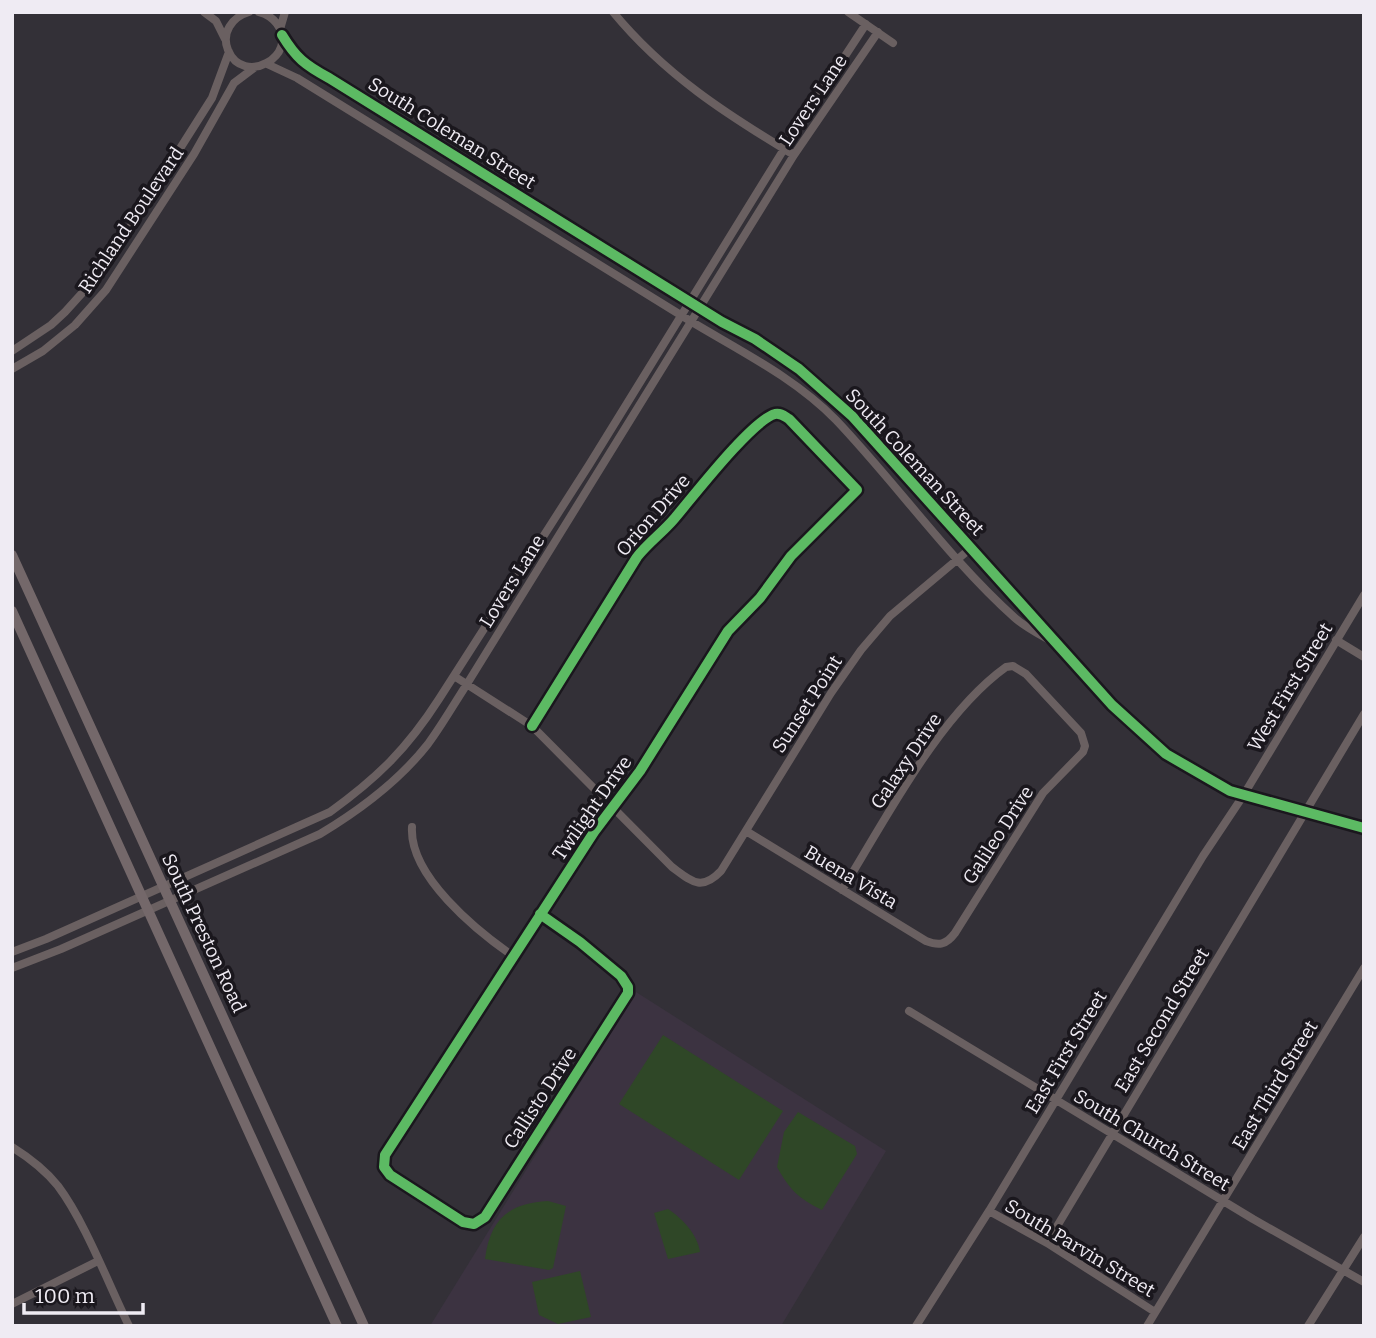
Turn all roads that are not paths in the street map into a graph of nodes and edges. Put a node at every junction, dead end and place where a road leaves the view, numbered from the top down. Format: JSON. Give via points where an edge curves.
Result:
{"nodes":[{"id":1,"x":204,"y":12,"type":"edge"},
{"id":2,"x":246,"y":12,"type":"edge"},
{"id":3,"x":259,"y":12,"type":"edge"},
{"id":4,"x":285,"y":12,"type":"edge"},
{"id":5,"x":614,"y":12,"type":"edge"},
{"id":6,"x":848,"y":12,"type":"edge"},
{"id":7,"x":866,"y":23,"type":"junction"},
{"id":8,"x":281,"y":32,"type":"junction"},
{"id":9,"x":878,"y":32,"type":"junction"},
{"id":10,"x":894,"y":43,"type":"dead end"},
{"id":11,"x":227,"y":47,"type":"junction"},
{"id":12,"x":267,"y":64,"type":"junction"},
{"id":13,"x":254,"y":68,"type":"junction"},
{"id":14,"x":354,"y":93,"type":"junction"},
{"id":15,"x":364,"y":99,"type":"junction"},
{"id":16,"x":344,"y":107,"type":"junction"},
{"id":17,"x":354,"y":113,"type":"junction"},
{"id":18,"x":783,"y":149,"type":"junction"},
{"id":19,"x":794,"y":155,"type":"junction"},
{"id":20,"x":164,"y":172,"type":"junction"},
{"id":21,"x":178,"y":179,"type":"junction"},
{"id":22,"x":525,"y":199,"type":"junction"},
{"id":23,"x":535,"y":206,"type":"junction"},
{"id":24,"x":516,"y":213,"type":"junction"},
{"id":25,"x":526,"y":220,"type":"junction"},
{"id":26,"x":690,"y":302,"type":"junction"},
{"id":27,"x":700,"y":308,"type":"junction"},
{"id":28,"x":681,"y":315,"type":"junction"},
{"id":29,"x":692,"y":322,"type":"junction"},
{"id":30,"x":12,"y":351,"type":"edge"},
{"id":31,"x":12,"y":369,"type":"edge"},
{"id":32,"x":776,"y":414,"type":"joint"},
{"id":33,"x":589,"y":465,"type":"junction"},
{"id":34,"x":598,"y":471,"type":"junction"},
{"id":35,"x":971,"y":548,"type":"junction"},
{"id":36,"x":12,"y":555,"type":"edge"},
{"id":37,"x":958,"y":558,"type":"junction"},
{"id":38,"x":1364,"y":595,"type":"edge"},
{"id":39,"x":12,"y":611,"type":"edge"},
{"id":40,"x":1336,"y":640,"type":"junction"},
{"id":41,"x":1062,"y":648,"type":"junction"},
{"id":42,"x":1364,"y":657,"type":"edge"},
{"id":43,"x":1013,"y":666,"type":"joint"},
{"id":44,"x":454,"y":676,"type":"junction"},
{"id":45,"x":467,"y":684,"type":"junction"},
{"id":46,"x":1364,"y":714,"type":"edge"},
{"id":47,"x":532,"y":726,"type":"junction"},
{"id":48,"x":1243,"y":796,"type":"junction"},
{"id":49,"x":613,"y":807,"type":"junction"},
{"id":50,"x":1305,"y":812,"type":"junction"},
{"id":51,"x":412,"y":827,"type":"dead end"},
{"id":52,"x":1364,"y":828,"type":"edge"},
{"id":53,"x":746,"y":831,"type":"junction"},
{"id":54,"x":163,"y":886,"type":"junction"},
{"id":55,"x":842,"y":890,"type":"junction"},
{"id":56,"x":141,"y":896,"type":"junction"},
{"id":57,"x":169,"y":901,"type":"junction"},
{"id":58,"x":148,"y":910,"type":"junction"},
{"id":59,"x":540,"y":914,"type":"junction"},
{"id":60,"x":941,"y":945,"type":"joint"},
{"id":61,"x":12,"y":952,"type":"edge"},
{"id":62,"x":513,"y":956,"type":"junction"},
{"id":63,"x":12,"y":968,"type":"edge"},
{"id":64,"x":1364,"y":968,"type":"edge"},
{"id":65,"x":909,"y":1011,"type":"dead end"},
{"id":66,"x":1055,"y":1100,"type":"junction"},
{"id":67,"x":1112,"y":1133,"type":"junction"},
{"id":68,"x":12,"y":1147,"type":"edge"},
{"id":69,"x":1223,"y":1201,"type":"junction"},
{"id":70,"x":989,"y":1211,"type":"junction"},
{"id":71,"x":474,"y":1224,"type":"joint"},
{"id":72,"x":1364,"y":1237,"type":"edge"},
{"id":73,"x":1046,"y":1243,"type":"junction"},
{"id":74,"x":98,"y":1261,"type":"junction"},
{"id":75,"x":1344,"y":1269,"type":"junction"},
{"id":76,"x":1364,"y":1282,"type":"edge"},
{"id":77,"x":12,"y":1304,"type":"edge"},
{"id":78,"x":1155,"y":1312,"type":"junction"},
{"id":79,"x":128,"y":1326,"type":"edge"},
{"id":80,"x":337,"y":1326,"type":"edge"},
{"id":81,"x":364,"y":1326,"type":"edge"},
{"id":82,"x":916,"y":1326,"type":"edge"},
{"id":83,"x":1147,"y":1326,"type":"edge"},
{"id":84,"x":1308,"y":1326,"type":"edge"}],
"edges":[{"from":1,"to":11,"type":"street","via":[[216,21]]},
{"from":2,"to":11,"type":"street","name":"Richland Boulevard","via":[[230,24]]},
{"from":3,"to":8,"type":"street","name":"South Coleman Street","via":[[273,19]]},
{"from":4,"to":8,"type":"street"},
{"from":5,"to":18,"type":"street","via":[[648,51],[694,90]]},
{"from":6,"to":7,"type":"street"},
{"from":7,"to":9,"type":"street"},
{"from":7,"to":18,"type":"street","name":"Lovers Lane"},
{"from":8,"to":12,"type":"street","via":[[278,54]]},
{"from":8,"to":14,"type":"street","name":"South Coleman Street","via":[[304,65]]},
{"from":9,"to":10,"type":"street"},
{"from":9,"to":19,"type":"street","name":"Lovers Lane"},
{"from":11,"to":13,"type":"street","via":[[239,64]]},
{"from":11,"to":20,"type":"street","name":"Richland Boulevard","via":[[212,98]]},
{"from":12,"to":13,"type":"street"},
{"from":12,"to":16,"type":"street","name":"South Coleman Street"},
{"from":13,"to":21,"type":"street","name":"Richland Boulevard","via":[[234,83]]},
{"from":14,"to":15,"type":"street","name":"South Coleman Street"},
{"from":14,"to":16,"type":"street"},
{"from":15,"to":17,"type":"street"},
{"from":15,"to":22,"type":"street","name":"South Coleman Street"},
{"from":16,"to":17,"type":"street","name":"South Coleman Street"},
{"from":17,"to":24,"type":"street","name":"South Coleman Street"},
{"from":18,"to":19,"type":"street"},
{"from":18,"to":26,"type":"street","name":"Lovers Lane"},
{"from":19,"to":27,"type":"street","name":"Lovers Lane"},
{"from":20,"to":21,"type":"street"},
{"from":20,"to":30,"type":"street","name":"Richland Boulevard","via":[[82,296],[51,325]]},
{"from":21,"to":31,"type":"street","name":"Richland Boulevard","via":[[90,310],[43,351]]},
{"from":22,"to":23,"type":"street","name":"South Coleman Street"},
{"from":22,"to":24,"type":"street"},
{"from":23,"to":25,"type":"street"},
{"from":23,"to":26,"type":"street","name":"South Coleman Street"},
{"from":24,"to":25,"type":"street","name":"South Coleman Street"},
{"from":25,"to":28,"type":"street","name":"South Coleman Street"},
{"from":26,"to":27,"type":"street","name":"South Coleman Street"},
{"from":26,"to":28,"type":"street","name":"Lovers Lane"},
{"from":27,"to":29,"type":"street","name":"Lovers Lane"},
{"from":27,"to":35,"type":"street","name":"South Coleman Street","via":[[799,369],[852,416]]},
{"from":28,"to":29,"type":"street","name":"South Coleman Street"},
{"from":28,"to":33,"type":"street","name":"Lovers Lane"},
{"from":29,"to":34,"type":"street","name":"Lovers Lane"},
{"from":29,"to":37,"type":"street","name":"South Coleman Street","via":[[806,393],[835,419]]},
{"from":32,"to":47,"type":"street","name":"Orion Drive","via":[[722,462],[636,557]]},
{"from":32,"to":49,"type":"street","name":"Twilight Drive","via":[[789,419],[857,490],[791,556],[728,631]]},
{"from":33,"to":34,"type":"street"},
{"from":33,"to":44,"type":"street","name":"Lovers Lane"},
{"from":34,"to":45,"type":"street","name":"Lovers Lane"},
{"from":35,"to":37,"type":"street","name":"Sunset Point"},
{"from":35,"to":41,"type":"street","name":"South Coleman Street"},
{"from":36,"to":54,"type":"main road","name":"South Preston Road"},
{"from":37,"to":41,"type":"street","name":"South Coleman Street","via":[[1016,619]]},
{"from":37,"to":53,"type":"street","name":"Sunset Point","via":[[890,616],[861,650]]},
{"from":38,"to":40,"type":"street","name":"West First Street"},
{"from":39,"to":56,"type":"main road"},
{"from":40,"to":42,"type":"street"},
{"from":40,"to":48,"type":"street","name":"West First Street"},
{"from":41,"to":48,"type":"street","name":"South Coleman Street","via":[[1112,705],[1167,754]]},
{"from":43,"to":55,"type":"street","name":"Galaxy Drive","via":[[997,673],[942,733]]},
{"from":43,"to":60,"type":"street","name":"Galileo Drive","via":[[1081,733],[1085,746],[1042,793],[955,933]]},
{"from":44,"to":45,"type":"street"},
{"from":44,"to":54,"type":"street","name":"Lovers Lane","via":[[420,730],[366,787],[330,812]]},
{"from":45,"to":47,"type":"street"},
{"from":45,"to":57,"type":"street","name":"Lovers Lane","via":[[428,744],[397,779],[347,818]]},
{"from":46,"to":50,"type":"street","name":"East Second Street"},
{"from":47,"to":49,"type":"street"},
{"from":48,"to":50,"type":"street","name":"South Coleman Street"},
{"from":48,"to":66,"type":"street","name":"East First Street"},
{"from":49,"to":53,"type":"street","name":"Sunset Point","via":[[692,882],[713,880]]},
{"from":49,"to":59,"type":"street","name":"Twilight Drive"},
{"from":50,"to":52,"type":"street","name":"South Coleman Street"},
{"from":50,"to":67,"type":"street","name":"East Second Street"},
{"from":51,"to":62,"type":"street","via":[[417,855],[440,893],[483,936]]},
{"from":53,"to":55,"type":"street","name":"Buena Vista"},
{"from":54,"to":56,"type":"street","name":"Lovers Lane"},
{"from":54,"to":57,"type":"main road","name":"South Preston Road"},
{"from":55,"to":60,"type":"street","name":"Buena Vista","via":[[926,941]]},
{"from":56,"to":58,"type":"main road"},
{"from":56,"to":61,"type":"street","name":"Lovers Lane"},
{"from":57,"to":58,"type":"street","name":"Lovers Lane"},
{"from":57,"to":81,"type":"main road","name":"South Preston Road"},
{"from":58,"to":63,"type":"street","name":"Lovers Lane"},
{"from":58,"to":80,"type":"main road"},
{"from":59,"to":62,"type":"street","name":"Twilight Drive"},
{"from":59,"to":71,"type":"street","name":"Callisto Drive","via":[[621,976],[628,987],[625,999],[485,1217]]},
{"from":62,"to":71,"type":"street","name":"Twilight Drive","via":[[385,1155],[384,1167],[390,1175],[463,1223]]},
{"from":64,"to":69,"type":"street","name":"East Third Street"},
{"from":65,"to":66,"type":"street","name":"South Church Street"},
{"from":66,"to":67,"type":"street","name":"South Church Street"},
{"from":66,"to":70,"type":"street","name":"East First Street"},
{"from":67,"to":69,"type":"street","name":"South Church Street"},
{"from":67,"to":73,"type":"street","name":"East Second Street"},
{"from":68,"to":74,"type":"street","via":[[57,1185]]},
{"from":69,"to":75,"type":"street","name":"South Church Street"},
{"from":69,"to":78,"type":"street","name":"East Third Street"},
{"from":70,"to":73,"type":"street","name":"South Parvin Street"},
{"from":70,"to":82,"type":"street","name":"East First Street"},
{"from":72,"to":75,"type":"street"},
{"from":73,"to":78,"type":"street","name":"South Parvin Street"},
{"from":74,"to":77,"type":"street"},
{"from":74,"to":79,"type":"street"},
{"from":75,"to":76,"type":"street","name":"South Church Street"},
{"from":75,"to":84,"type":"street"},
{"from":78,"to":83,"type":"street","name":"East Third Street"}]}
